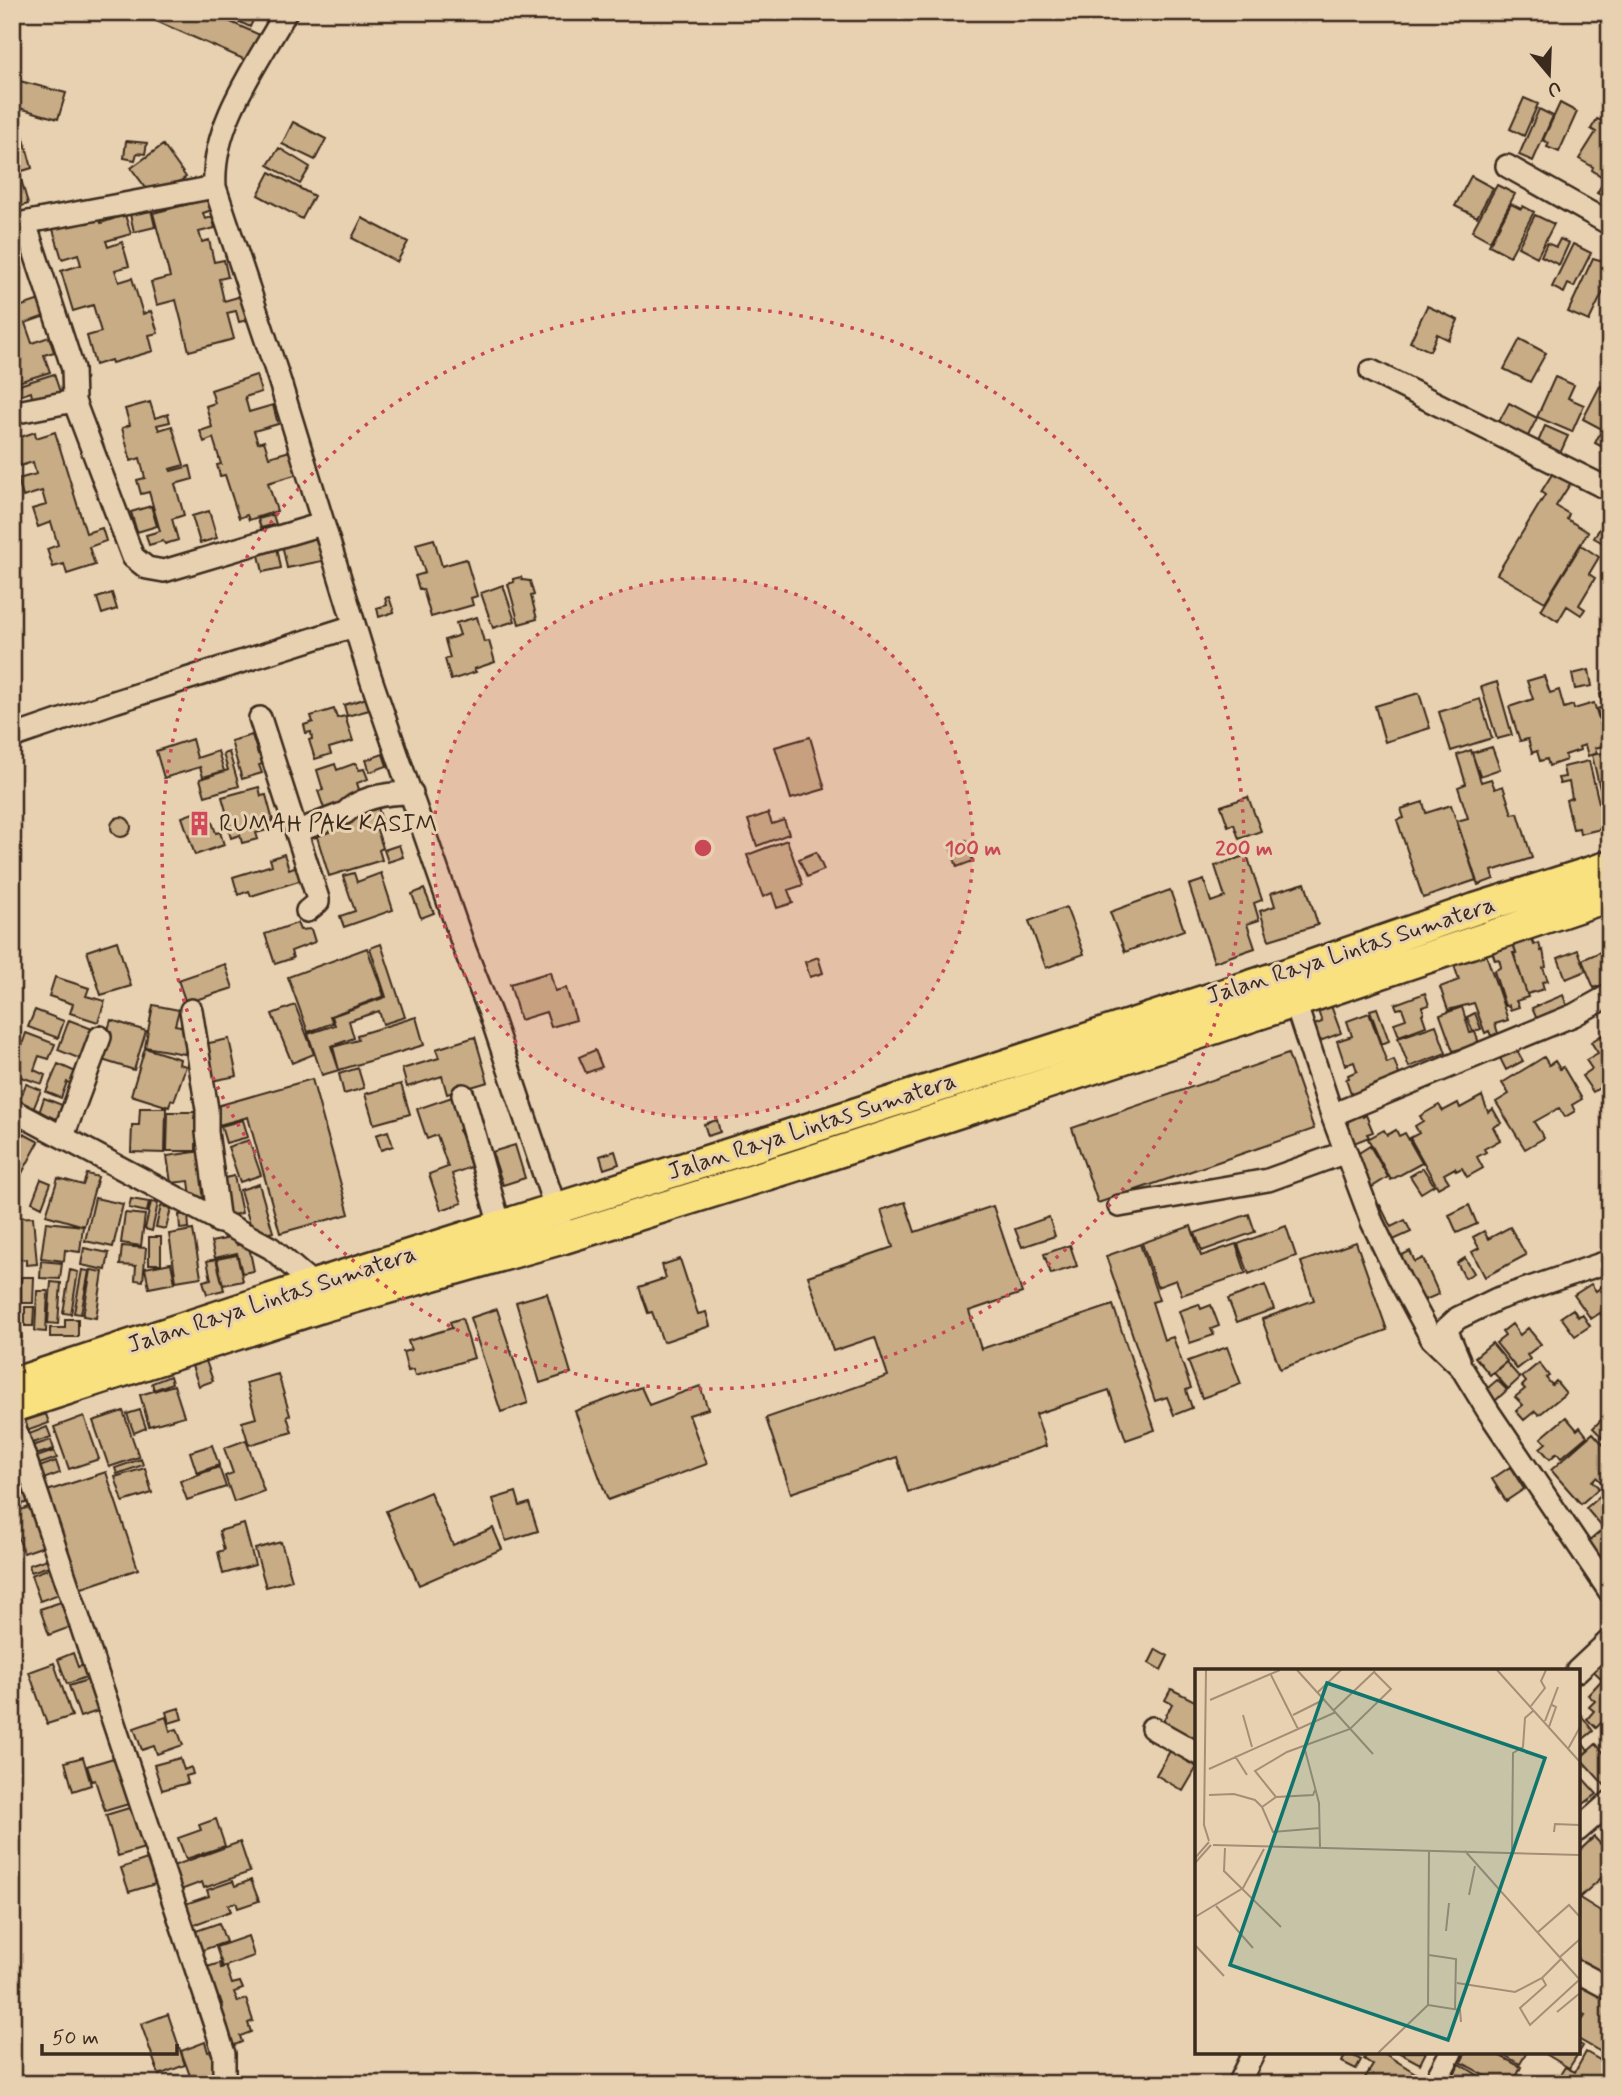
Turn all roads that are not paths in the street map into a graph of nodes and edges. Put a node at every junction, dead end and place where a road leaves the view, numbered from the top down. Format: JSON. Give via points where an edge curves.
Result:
{"nodes":[{"id":1,"x":286,"y":12,"type":"edge"},
{"id":2,"x":1507,"y":166,"type":"dead end"},
{"id":3,"x":215,"y":187,"type":"junction"},
{"id":4,"x":19,"y":224,"type":"edge"},
{"id":5,"x":1610,"y":225,"type":"edge"},
{"id":6,"x":1371,"y":371,"type":"dead end"},
{"id":7,"x":74,"y":401,"type":"junction"},
{"id":8,"x":12,"y":412,"type":"edge"},
{"id":9,"x":1610,"y":490,"type":"edge"},
{"id":10,"x":322,"y":524,"type":"junction"},
{"id":11,"x":355,"y":626,"type":"junction"},
{"id":12,"x":260,"y":718,"type":"dead end"},
{"id":13,"x":12,"y":737,"type":"edge"},
{"id":14,"x":412,"y":793,"type":"junction"},
{"id":15,"x":298,"y":831,"type":"junction"},
{"id":16,"x":1610,"y":866,"type":"edge"},
{"id":17,"x":1610,"y":896,"type":"edge"},
{"id":18,"x":307,"y":911,"type":"dead end"},
{"id":19,"x":1291,"y":988,"type":"junction"},
{"id":20,"x":1610,"y":995,"type":"edge"},
{"id":21,"x":191,"y":1010,"type":"dead end"},
{"id":22,"x":100,"y":1037,"type":"dead end"},
{"id":23,"x":463,"y":1095,"type":"dead end"},
{"id":24,"x":12,"y":1110,"type":"edge"},
{"id":25,"x":1332,"y":1115,"type":"junction"},
{"id":26,"x":62,"y":1136,"type":"junction"},
{"id":27,"x":1346,"y":1152,"type":"junction"},
{"id":28,"x":1119,"y":1206,"type":"dead end"},
{"id":29,"x":555,"y":1208,"type":"junction"},
{"id":30,"x":219,"y":1222,"type":"junction"},
{"id":31,"x":500,"y":1226,"type":"junction"},
{"id":32,"x":564,"y":1238,"type":"junction"},
{"id":33,"x":1610,"y":1261,"type":"edge"},
{"id":34,"x":319,"y":1296,"type":"junction"},
{"id":35,"x":1461,"y":1367,"type":"junction"},
{"id":36,"x":12,"y":1384,"type":"edge"},
{"id":37,"x":12,"y":1407,"type":"edge"},
{"id":38,"x":12,"y":1419,"type":"edge"},
{"id":39,"x":1610,"y":1592,"type":"edge"},
{"id":40,"x":1610,"y":1640,"type":"edge"},
{"id":41,"x":1579,"y":1669,"type":"edge"},
{"id":42,"x":1152,"y":1728,"type":"dead end"},
{"id":43,"x":1195,"y":1752,"type":"edge"},
{"id":44,"x":1610,"y":1801,"type":"edge"},
{"id":45,"x":1580,"y":1828,"type":"edge"},
{"id":46,"x":1580,"y":1973,"type":"edge"},
{"id":47,"x":1607,"y":1980,"type":"edge"},
{"id":48,"x":1253,"y":2054,"type":"edge"},
{"id":49,"x":1450,"y":2054,"type":"edge"},
{"id":50,"x":218,"y":2084,"type":"edge"},
{"id":51,"x":1238,"y":2084,"type":"edge"},
{"id":52,"x":1434,"y":2084,"type":"edge"}],
"edges":[{"from":1,"to":3,"type":"street","via":[[220,138]]},
{"from":2,"to":5,"type":"street"},
{"from":3,"to":4,"type":"street"},
{"from":3,"to":10,"type":"street"},
{"from":4,"to":7,"type":"street","via":[[73,369]]},
{"from":6,"to":9,"type":"street"},
{"from":7,"to":8,"type":"street"},
{"from":7,"to":10,"type":"street","via":[[133,557],[147,568],[164,571]]},
{"from":10,"to":11,"type":"street"},
{"from":11,"to":13,"type":"street"},
{"from":11,"to":14,"type":"street"},
{"from":12,"to":15,"type":"street"},
{"from":14,"to":15,"type":"street","via":[[369,799],[345,814]]},
{"from":14,"to":29,"type":"street"},
{"from":15,"to":18,"type":"street","via":[[318,899]]},
{"from":16,"to":19,"type":"highway","name":"Jalan Raya Lintas Sumatera","via":[[1475,909]]},
{"from":17,"to":19,"type":"highway","name":"Jalan Raya Lintas Sumatera"},
{"from":19,"to":25,"type":"street"},
{"from":19,"to":29,"type":"highway","name":"Jalan Raya Lintas Sumatera"},
{"from":19,"to":32,"type":"highway","name":"Jalan Raya Lintas Sumatera","via":[[792,1167]]},
{"from":20,"to":25,"type":"street","via":[[1574,1015]]},
{"from":21,"to":30,"type":"street"},
{"from":22,"to":26,"type":"street"},
{"from":23,"to":31,"type":"street"},
{"from":24,"to":26,"type":"street"},
{"from":25,"to":27,"type":"street"},
{"from":26,"to":30,"type":"street"},
{"from":27,"to":28,"type":"street","via":[[1268,1180]]},
{"from":27,"to":35,"type":"street","via":[[1400,1280],[1432,1339]]},
{"from":29,"to":31,"type":"highway","name":"Jalan Raya Lintas Sumatera"},
{"from":29,"to":32,"type":"street"},
{"from":30,"to":34,"type":"street","via":[[271,1248]]},
{"from":31,"to":34,"type":"highway","name":"Jalan Raya Lintas Sumatera"},
{"from":32,"to":34,"type":"highway","name":"Jalan Raya Lintas Sumatera"},
{"from":33,"to":35,"type":"street","via":[[1497,1298],[1458,1318],[1447,1329]]},
{"from":34,"to":36,"type":"highway","name":"Jalan Raya Lintas Sumatera"},
{"from":34,"to":37,"type":"highway","name":"Jalan Raya Lintas Sumatera"},
{"from":35,"to":39,"type":"street"},
{"from":38,"to":50,"type":"street","via":[[217,2031],[224,2054],[224,2078]]},
{"from":40,"to":41,"type":"street"},
{"from":42,"to":43,"type":"street"},
{"from":44,"to":45,"type":"street"},
{"from":46,"to":47,"type":"street"},
{"from":48,"to":51,"type":"street"},
{"from":49,"to":52,"type":"street"}]}
